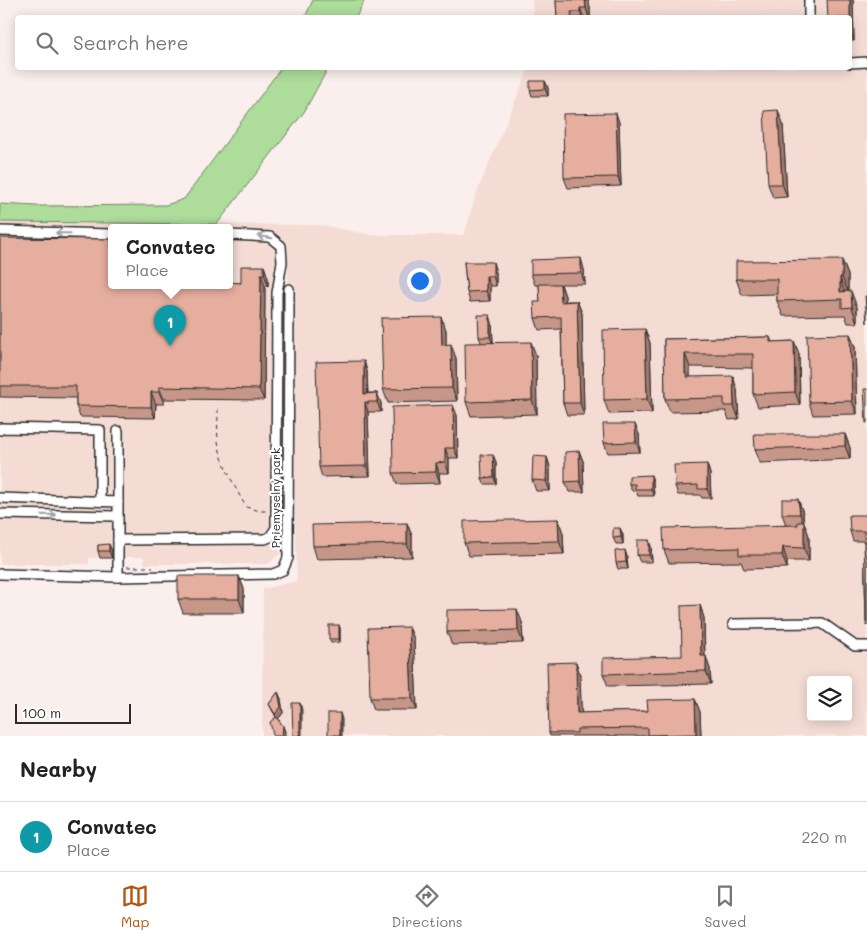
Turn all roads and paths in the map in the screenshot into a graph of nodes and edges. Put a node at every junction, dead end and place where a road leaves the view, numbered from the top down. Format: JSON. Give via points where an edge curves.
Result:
{"nodes":[{"id":1,"x":809,"y":0,"type":"edge"},
{"id":2,"x":809,"y":15,"type":"edge"},
{"id":3,"x":867,"y":62,"type":"edge"},
{"id":4,"x":852,"y":63,"type":"edge"},
{"id":5,"x":0,"y":232,"type":"edge"},
{"id":6,"x":108,"y":234,"type":"edge"},
{"id":7,"x":233,"y":236,"type":"edge"},
{"id":8,"x":289,"y":289,"type":"dead end"},
{"id":9,"x":218,"y":409,"type":"dead end"},
{"id":10,"x":0,"y":430,"type":"edge"},
{"id":11,"x":118,"y":431,"type":"dead end"},
{"id":12,"x":0,"y":498,"type":"edge"},
{"id":13,"x":100,"y":501,"type":"junction"},
{"id":14,"x":118,"y":502,"type":"junction"},
{"id":15,"x":276,"y":511,"type":"junction"},
{"id":16,"x":0,"y":514,"type":"edge"},
{"id":17,"x":118,"y":516,"type":"junction"},
{"id":18,"x":118,"y":540,"type":"junction"},
{"id":19,"x":0,"y":574,"type":"edge"},
{"id":20,"x":118,"y":577,"type":"junction"},
{"id":21,"x":734,"y":624,"type":"dead end"},
{"id":22,"x":867,"y":646,"type":"edge"}],
"edges":[{"from":1,"to":2,"type":"street"},
{"from":3,"to":4,"type":"street"},
{"from":6,"to":5,"type":"street","one_way":true},
{"from":15,"to":7,"type":"street","name":"Priemyselný park","one_way":true,"via":[[277,293],[281,246],[270,237]]},
{"from":8,"to":20,"type":"street","name":"Priemyselný park","via":[[286,565],[279,573],[273,574]]},
{"from":9,"to":15,"type":"path","via":[[218,441],[225,465],[242,500],[246,506],[260,511]]},
{"from":10,"to":13,"type":"street","via":[[100,430]]},
{"from":11,"to":14,"type":"street"},
{"from":12,"to":13,"type":"street"},
{"from":13,"to":14,"type":"street"},
{"from":14,"to":17,"type":"street"},
{"from":15,"to":18,"type":"street","name":"Priemyselný park","via":[[274,532],[265,539]]},
{"from":16,"to":17,"type":"street","one_way":true},
{"from":17,"to":18,"type":"street"},
{"from":18,"to":20,"type":"street"},
{"from":19,"to":20,"type":"street","name":"Priemyselný park"},
{"from":21,"to":22,"type":"street","via":[[822,623],[855,646]]}]}
